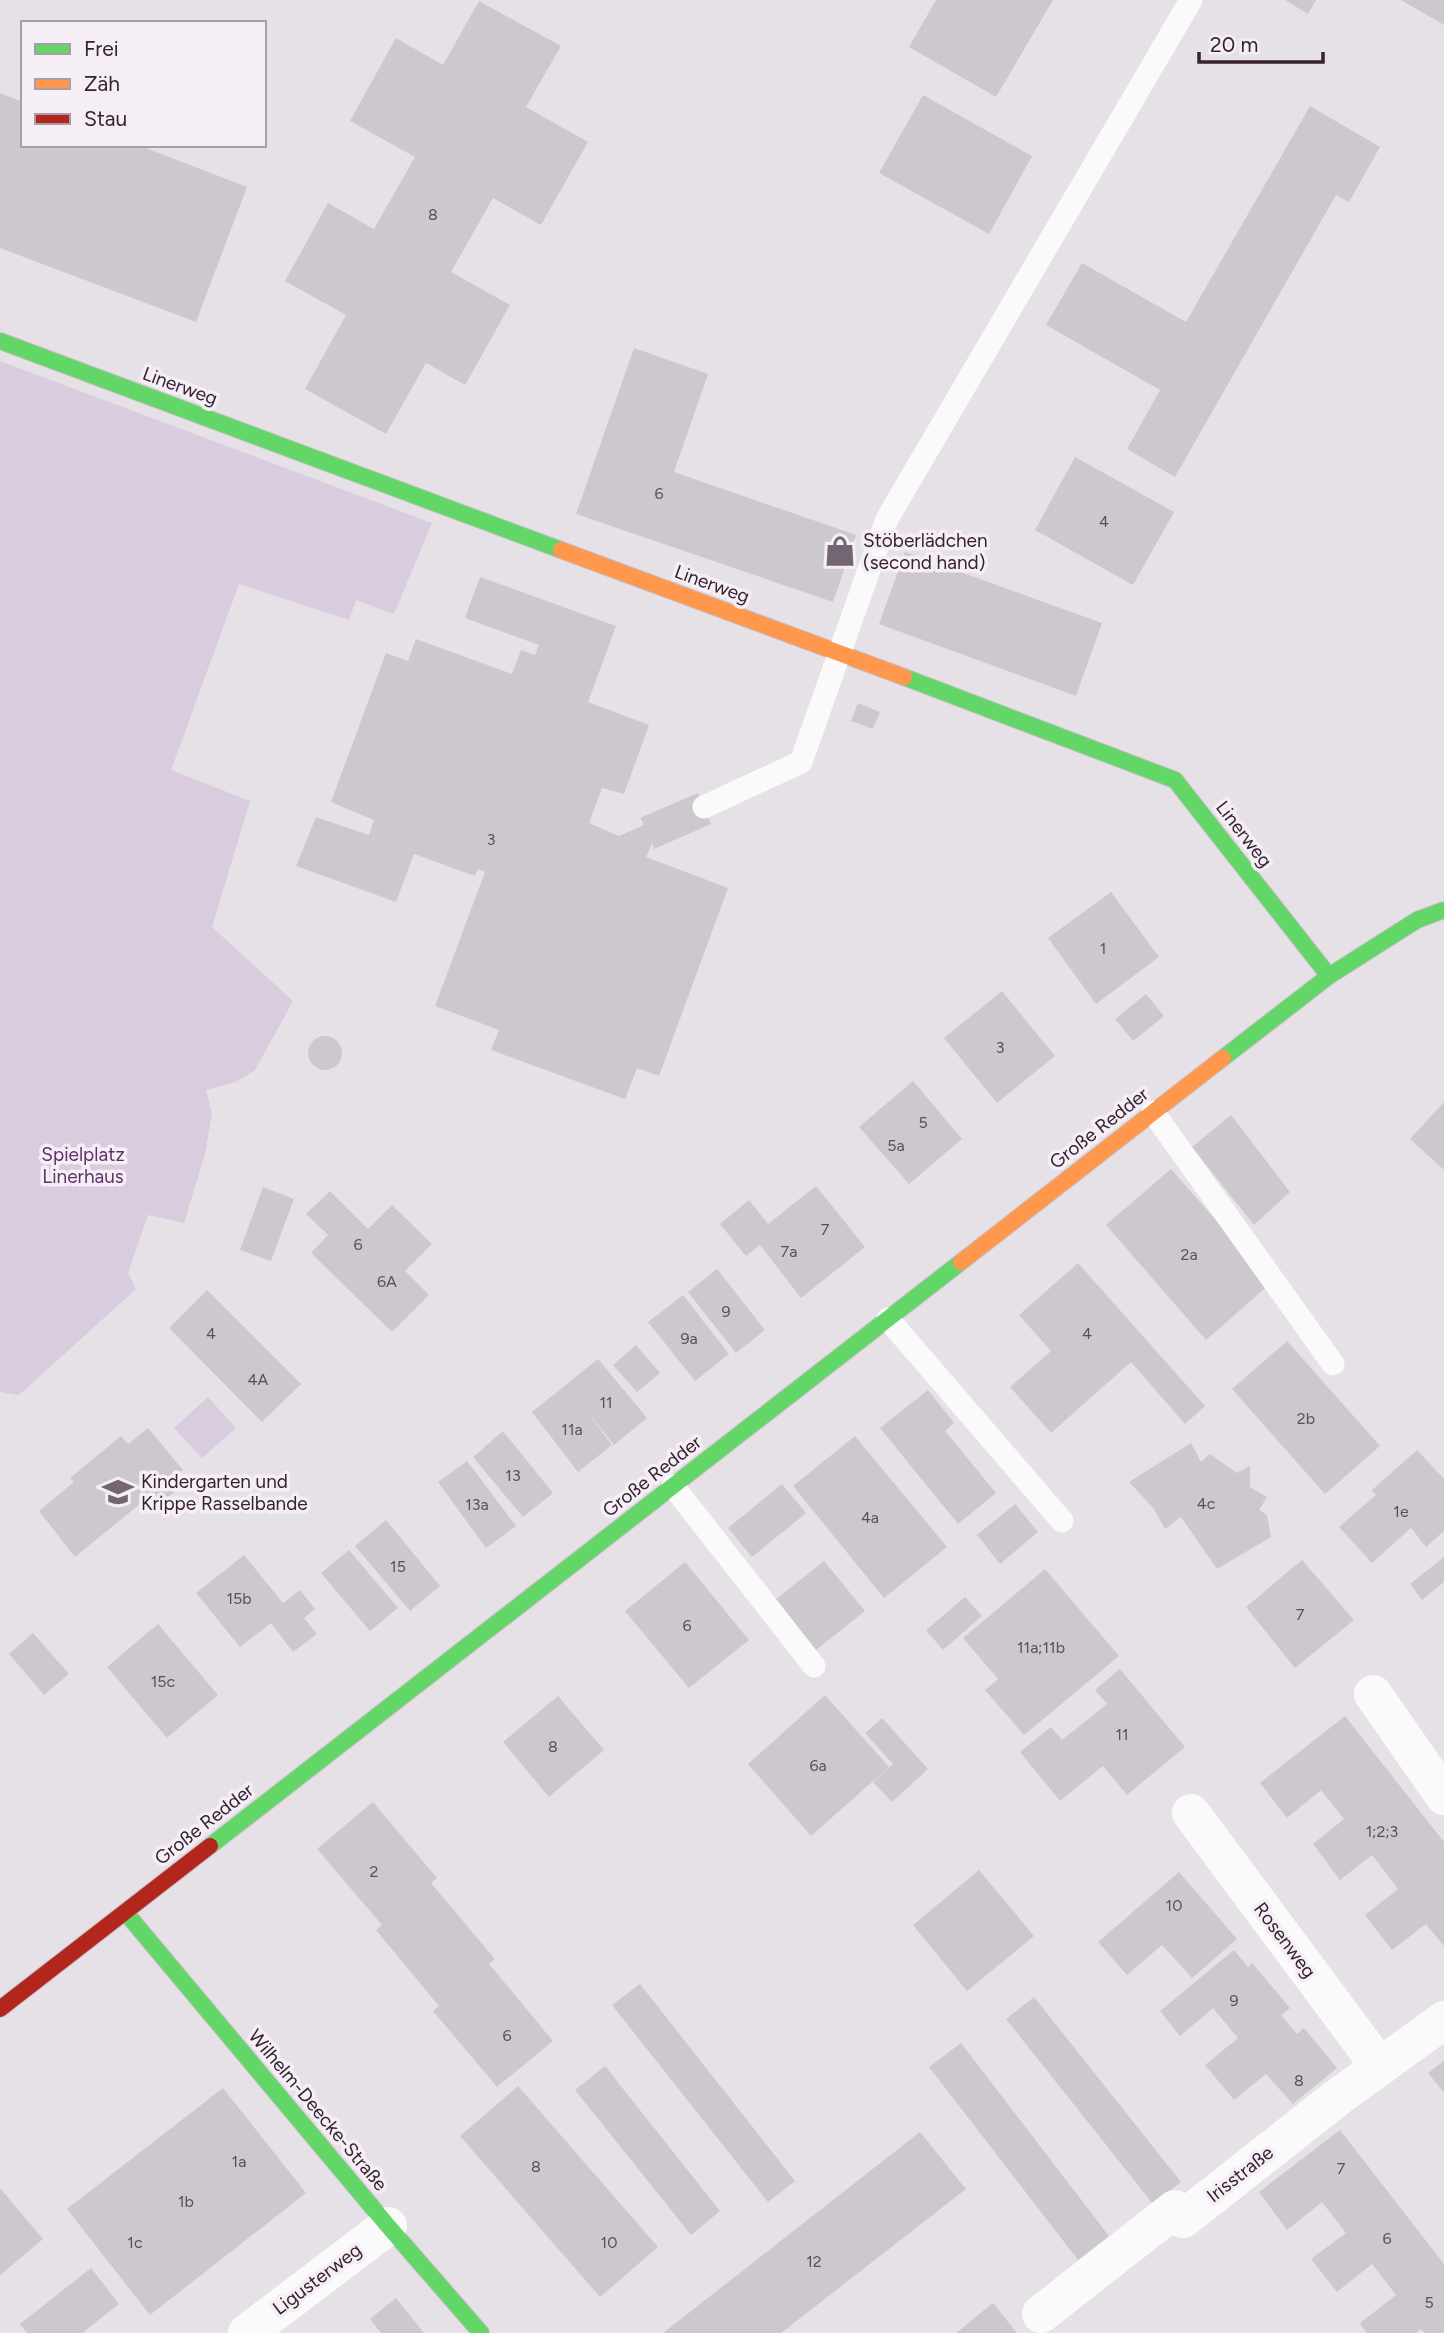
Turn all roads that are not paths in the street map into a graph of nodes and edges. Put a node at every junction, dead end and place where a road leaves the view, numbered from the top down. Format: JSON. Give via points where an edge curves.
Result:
{"nodes":[{"id":1,"x":1191,"y":0,"type":"edge"},
{"id":2,"x":0,"y":341,"type":"edge"},
{"id":3,"x":839,"y":653,"type":"junction"},
{"id":4,"x":704,"y":807,"type":"dead end"},
{"id":5,"x":1444,"y":910,"type":"edge"},
{"id":6,"x":1329,"y":975,"type":"junction"},
{"id":7,"x":1153,"y":1112,"type":"junction"},
{"id":8,"x":888,"y":1319,"type":"junction"},
{"id":9,"x":1333,"y":1364,"type":"dead end"},
{"id":10,"x":673,"y":1486,"type":"junction"},
{"id":11,"x":1062,"y":1521,"type":"dead end"},
{"id":12,"x":814,"y":1666,"type":"dead end"},
{"id":13,"x":1373,"y":1695,"type":"dead end"},
{"id":14,"x":1444,"y":1796,"type":"edge"},
{"id":15,"x":1191,"y":1813,"type":"dead end"},
{"id":16,"x":126,"y":1913,"type":"junction"},
{"id":17,"x":0,"y":2009,"type":"edge"},
{"id":18,"x":1444,"y":2020,"type":"edge"},
{"id":19,"x":1380,"y":2067,"type":"junction"},
{"id":20,"x":388,"y":2226,"type":"junction"},
{"id":21,"x":1041,"y":2314,"type":"dead end"},
{"id":22,"x":247,"y":2333,"type":"edge"},
{"id":23,"x":481,"y":2333,"type":"edge"}],
"edges":[{"from":1,"to":3,"type":"lane","via":[[887,519]]},
{"from":2,"to":3,"type":"street","name":"Linerweg"},
{"from":3,"to":4,"type":"lane","via":[[801,762]]},
{"from":3,"to":6,"type":"street","name":"Linerweg","via":[[1175,780]]},
{"from":5,"to":6,"type":"street","name":"Große Redder","via":[[1416,920]]},
{"from":6,"to":7,"type":"street","name":"Große Redder"},
{"from":7,"to":8,"type":"street","name":"Große Redder"},
{"from":7,"to":9,"type":"lane"},
{"from":8,"to":10,"type":"street","name":"Große Redder"},
{"from":8,"to":11,"type":"lane"},
{"from":10,"to":12,"type":"lane"},
{"from":10,"to":16,"type":"street","name":"Große Redder"},
{"from":13,"to":14,"type":"street"},
{"from":15,"to":19,"type":"street","name":"Rosenweg"},
{"from":16,"to":17,"type":"street","name":"Große Redder"},
{"from":16,"to":20,"type":"street","name":"Wilhelm-Deecke-Straße"},
{"from":18,"to":19,"type":"street","name":"Irisstraße"},
{"from":19,"to":21,"type":"street","name":"Irisstraße","via":[[1182,2218],[1175,2209]]},
{"from":20,"to":22,"type":"street","name":"Ligusterweg"},
{"from":20,"to":23,"type":"street","name":"Wilhelm-Deecke-Straße"}]}
